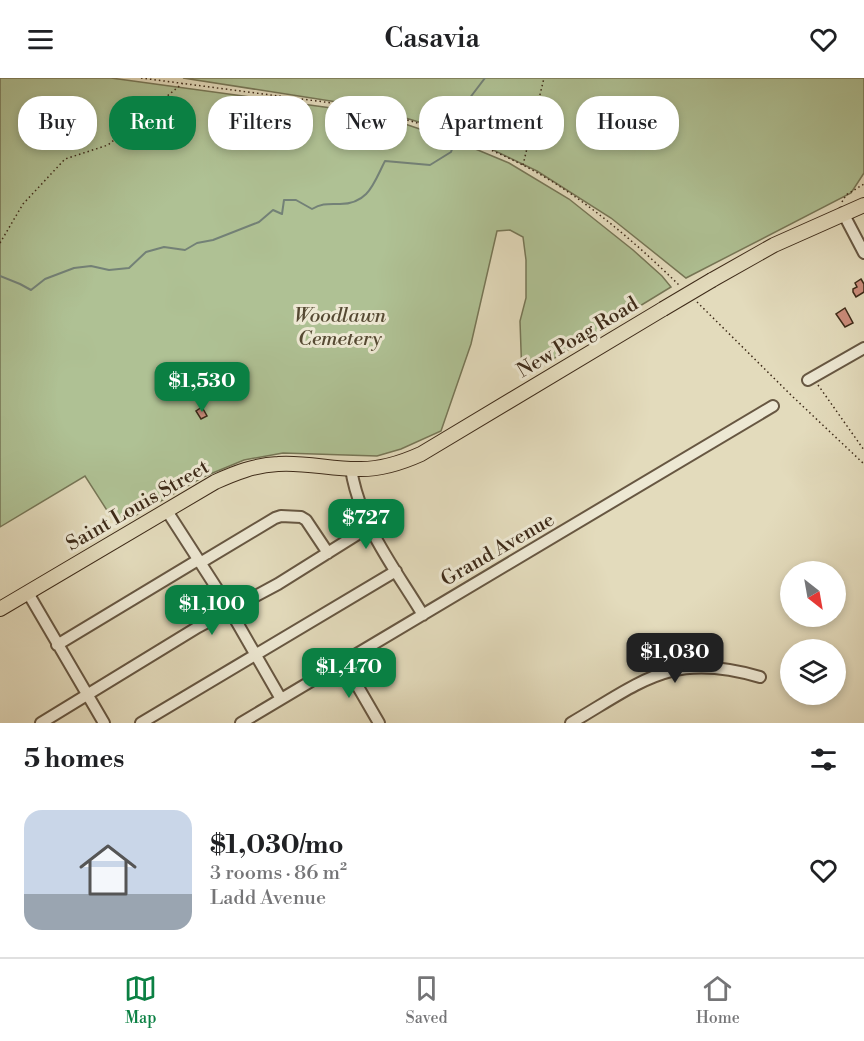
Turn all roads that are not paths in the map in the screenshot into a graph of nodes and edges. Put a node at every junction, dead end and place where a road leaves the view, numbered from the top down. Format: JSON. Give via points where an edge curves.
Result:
{"nodes":[{"id":1,"x":864,"y":205,"type":"edge"},
{"id":2,"x":843,"y":213,"type":"junction"},
{"id":3,"x":864,"y":253,"type":"edge"},
{"id":4,"x":864,"y":348,"type":"edge"},
{"id":5,"x":812,"y":378,"type":"road end"},
{"id":6,"x":773,"y":406,"type":"dead end"},
{"id":7,"x":304,"y":464,"type":"joint"},
{"id":8,"x":351,"y":469,"type":"junction"},
{"id":9,"x":166,"y":511,"type":"junction"},
{"id":10,"x":369,"y":527,"type":"junction"},
{"id":11,"x":328,"y":553,"type":"junction"},
{"id":12,"x":199,"y":562,"type":"junction"},
{"id":13,"x":396,"y":571,"type":"junction"},
{"id":14,"x":28,"y":593,"type":"junction"},
{"id":15,"x":0,"y":609,"type":"edge"},
{"id":16,"x":230,"y":610,"type":"junction"},
{"id":17,"x":423,"y":615,"type":"junction"},
{"id":18,"x":57,"y":645,"type":"junction"},
{"id":19,"x":256,"y":656,"type":"junction"},
{"id":20,"x":344,"y":661,"type":"junction"},
{"id":21,"x":760,"y":677,"type":"dead end"},
{"id":22,"x":87,"y":694,"type":"junction"},
{"id":23,"x":281,"y":699,"type":"junction"},
{"id":24,"x":41,"y":723,"type":"edge"},
{"id":25,"x":104,"y":723,"type":"edge"},
{"id":26,"x":141,"y":723,"type":"edge"},
{"id":27,"x":241,"y":723,"type":"edge"},
{"id":28,"x":379,"y":723,"type":"edge"},
{"id":29,"x":571,"y":723,"type":"edge"}],
"edges":[{"from":1,"to":2,"type":"main road","name":"New Poag Road"},
{"from":2,"to":3,"type":"street"},
{"from":2,"to":8,"type":"main road","name":"New Poag Road","bridge":true,"via":[[712,280],[421,454],[392,465]]},
{"from":4,"to":5,"type":"street"},
{"from":6,"to":17,"type":"street","name":"Grand Avenue"},
{"from":7,"to":8,"type":"main road","name":"New Poag Road"},
{"from":7,"to":9,"type":"main road","name":"Saint Louis Street","via":[[247,469],[215,482]]},
{"from":8,"to":10,"type":"street","via":[[358,503]]},
{"from":9,"to":12,"type":"street"},
{"from":9,"to":14,"type":"main road","name":"Saint Louis Street"},
{"from":10,"to":11,"type":"street"},
{"from":10,"to":13,"type":"street"},
{"from":11,"to":12,"type":"street","via":[[306,520],[281,516]]},
{"from":11,"to":16,"type":"street"},
{"from":12,"to":16,"type":"street"},
{"from":12,"to":18,"type":"street"},
{"from":13,"to":17,"type":"street"},
{"from":13,"to":19,"type":"street"},
{"from":14,"to":15,"type":"main road","name":"Saint Louis Street"},
{"from":14,"to":18,"type":"street"},
{"from":16,"to":19,"type":"street"},
{"from":16,"to":22,"type":"street"},
{"from":17,"to":20,"type":"street","name":"Grand Avenue"},
{"from":18,"to":22,"type":"street"},
{"from":19,"to":23,"type":"street"},
{"from":19,"to":26,"type":"street"},
{"from":20,"to":23,"type":"street","name":"Grand Avenue"},
{"from":20,"to":28,"type":"street"},
{"from":21,"to":29,"type":"street","via":[[699,666],[671,670],[641,681]]},
{"from":22,"to":24,"type":"street"},
{"from":22,"to":25,"type":"street"},
{"from":23,"to":27,"type":"street","name":"Grand Avenue"}]}
